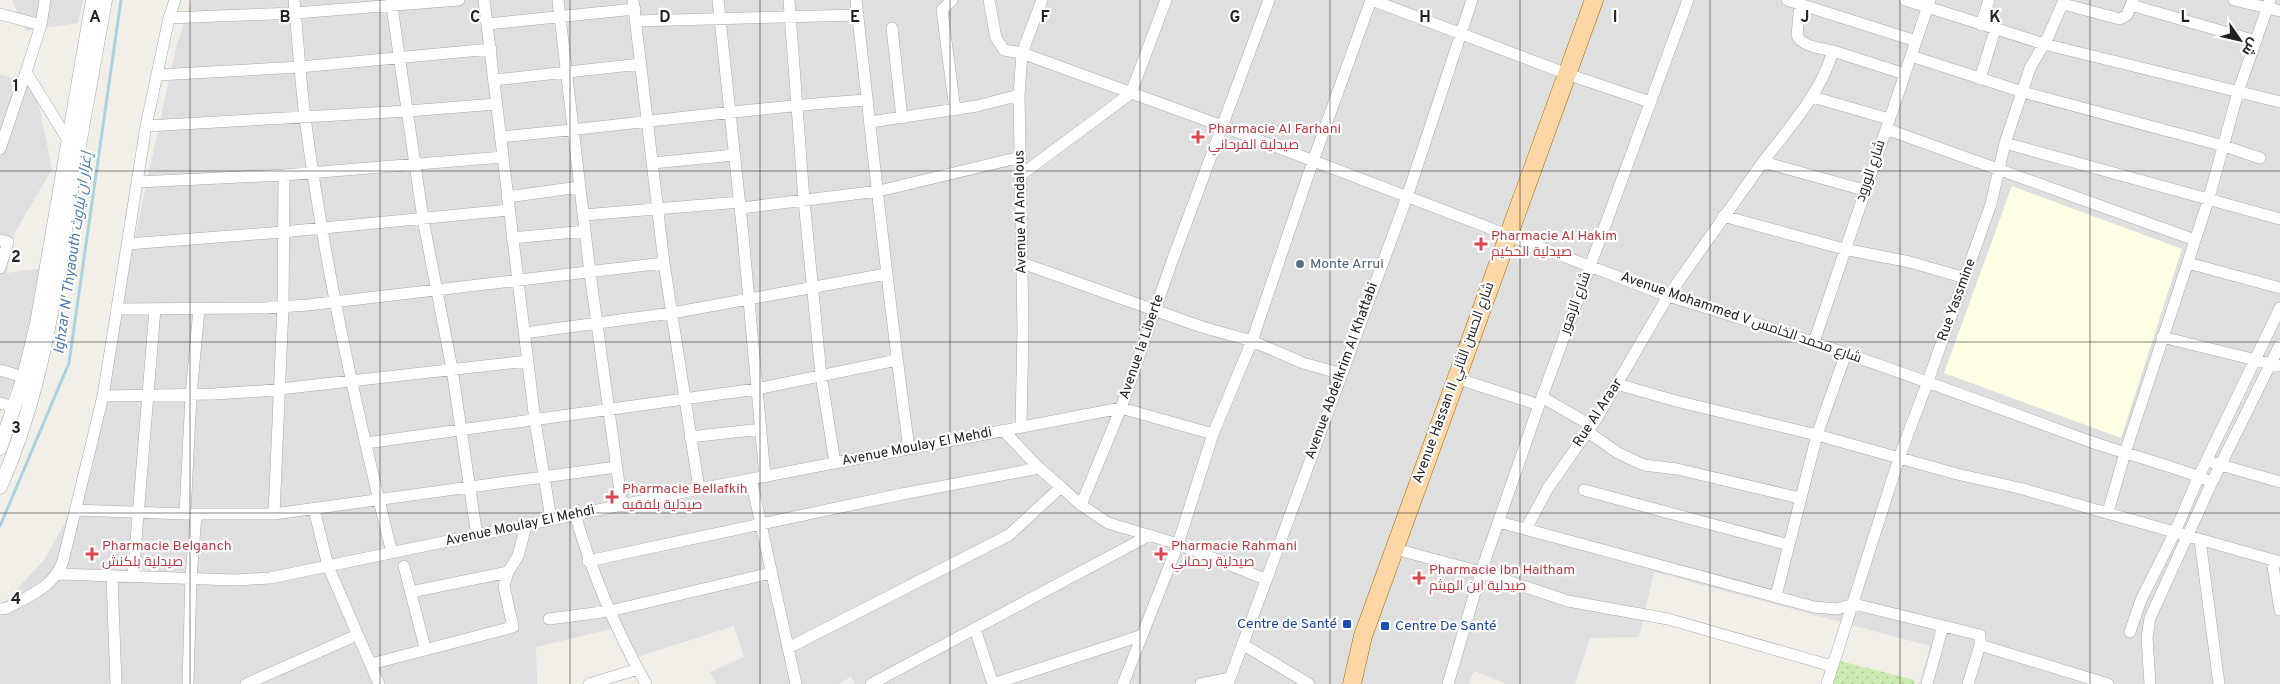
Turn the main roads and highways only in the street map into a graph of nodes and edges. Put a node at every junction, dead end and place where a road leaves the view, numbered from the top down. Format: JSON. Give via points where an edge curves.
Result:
{"nodes":[{"id":1,"x":1594,"y":0,"type":"edge"},
{"id":2,"x":1352,"y":684,"type":"edge"}],
"edges":[{"from":1,"to":2,"type":"main road","name":"Avenue Hassan II شارع الحسن الثاني","via":[[1362,636]]}]}
